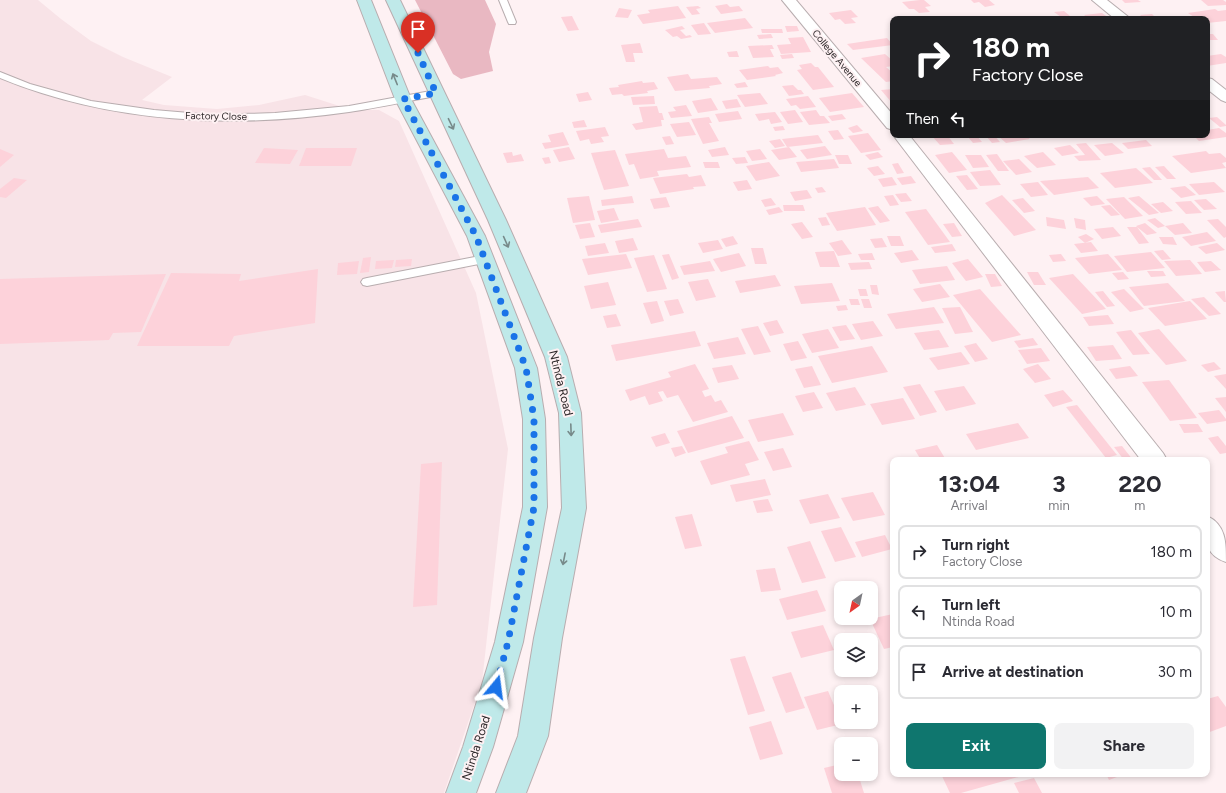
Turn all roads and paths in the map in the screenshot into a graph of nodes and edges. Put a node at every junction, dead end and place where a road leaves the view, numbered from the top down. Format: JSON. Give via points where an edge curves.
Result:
{"nodes":[{"id":1,"x":364,"y":0,"type":"edge"},
{"id":2,"x":393,"y":0,"type":"edge"},
{"id":3,"x":503,"y":0,"type":"edge"},
{"id":4,"x":789,"y":0,"type":"edge"},
{"id":5,"x":1099,"y":0,"type":"edge"},
{"id":6,"x":1120,"y":16,"type":"edge"},
{"id":7,"x":512,"y":22,"type":"dead end"},
{"id":8,"x":0,"y":76,"type":"edge"},
{"id":9,"x":1210,"y":84,"type":"edge"},
{"id":10,"x":436,"y":93,"type":"junction"},
{"id":11,"x":1226,"y":97,"type":"edge"},
{"id":12,"x":403,"y":99,"type":"junction"},
{"id":13,"x":889,"y":120,"type":"edge"},
{"id":14,"x":903,"y":138,"type":"edge"},
{"id":15,"x":485,"y":259,"type":"junction"},
{"id":16,"x":367,"y":282,"type":"dead end"},
{"id":17,"x":1153,"y":457,"type":"edge"},
{"id":18,"x":1210,"y":531,"type":"edge"},
{"id":19,"x":1226,"y":552,"type":"edge"},
{"id":20,"x":461,"y":793,"type":"edge"},
{"id":21,"x":511,"y":793,"type":"edge"}],
"edges":[{"from":12,"to":1,"type":"main road","name":"Ntinda Road","one_way":true},
{"from":2,"to":10,"type":"main road","name":"Ntinda Road"},
{"from":3,"to":7,"type":"lane"},
{"from":4,"to":13,"type":"street","name":"College Avenue"},
{"from":5,"to":6,"type":"street"},
{"from":8,"to":12,"type":"lane","name":"Factory Close","via":[[90,104],[213,118],[275,116],[349,109]]},
{"from":9,"to":11,"type":"street"},
{"from":10,"to":12,"type":"lane","name":"Factory Close"},
{"from":10,"to":21,"type":"main road","name":"Ntinda Road","one_way":true,"via":[[497,220],[556,357],[570,413],[574,508],[548,638],[533,736]]},
{"from":12,"to":15,"type":"main road","name":"Ntinda Road","via":[[476,236]]},
{"from":14,"to":17,"type":"street"},
{"from":15,"to":16,"type":"lane"},
{"from":15,"to":20,"type":"main road","name":"Ntinda Road","via":[[526,368],[534,419],[534,507],[508,642],[478,747]]},
{"from":18,"to":19,"type":"street"}]}
